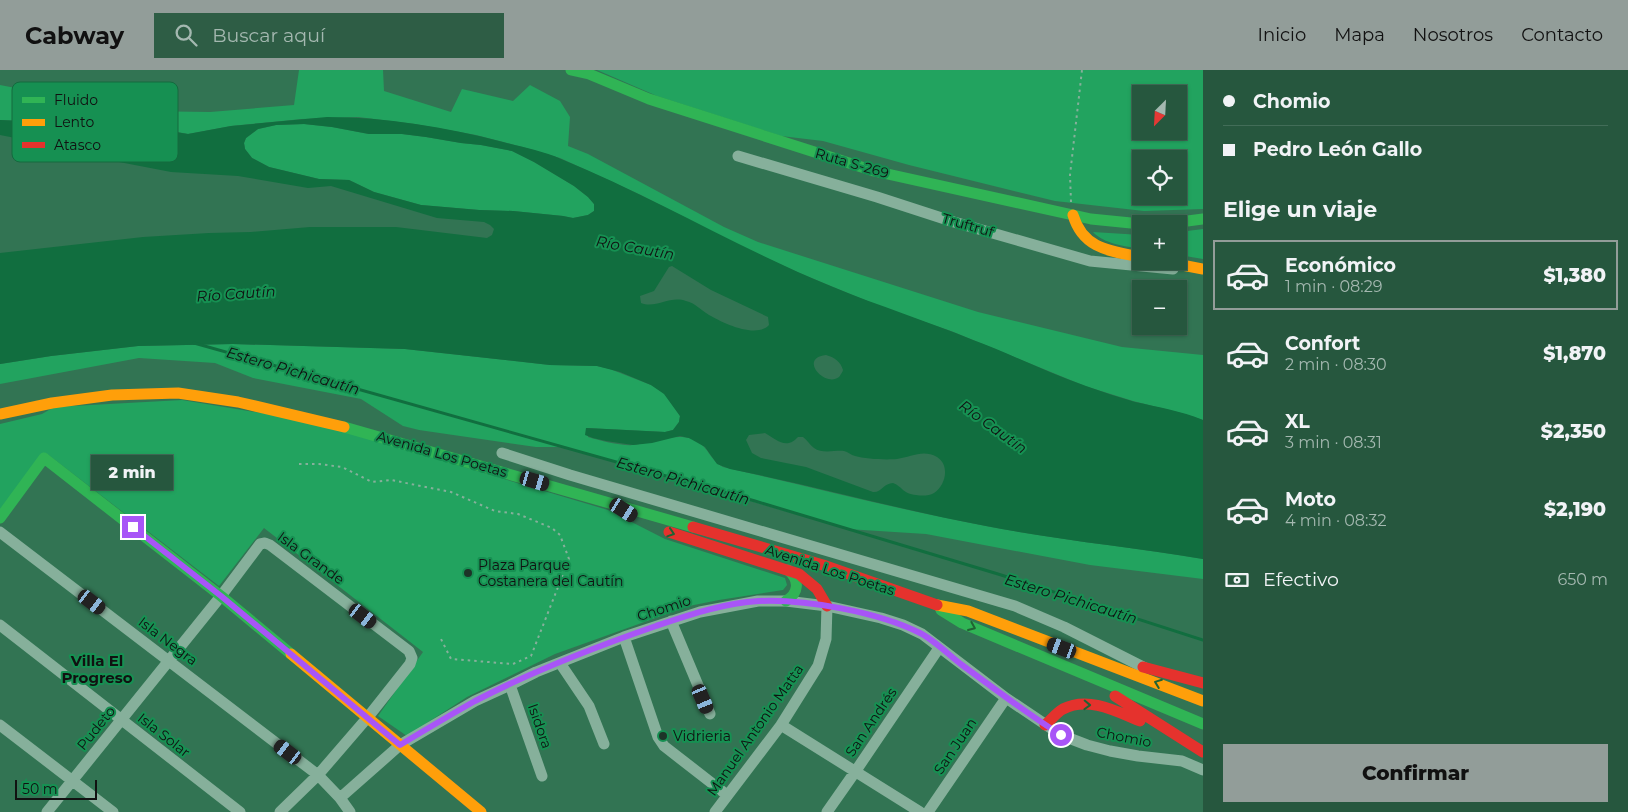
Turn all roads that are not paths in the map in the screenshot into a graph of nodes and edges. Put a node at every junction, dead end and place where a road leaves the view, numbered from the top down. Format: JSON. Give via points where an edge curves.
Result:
{"nodes":[{"id":1,"x":571,"y":70,"type":"edge"},
{"id":2,"x":738,"y":156,"type":"dead end"},
{"id":3,"x":1073,"y":215,"type":"junction"},
{"id":4,"x":1203,"y":219,"type":"edge"},
{"id":5,"x":1187,"y":221,"type":"edge"},
{"id":6,"x":1132,"y":223,"type":"edge"},
{"id":7,"x":1132,"y":255,"type":"edge"},
{"id":8,"x":1187,"y":266,"type":"edge"},
{"id":9,"x":1203,"y":269,"type":"edge"},
{"id":10,"x":0,"y":414,"type":"edge"},
{"id":11,"x":502,"y":453,"type":"dead end"},
{"id":12,"x":612,"y":503,"type":"junction"},
{"id":13,"x":0,"y":518,"type":"edge"},
{"id":14,"x":0,"y":532,"type":"edge"},
{"id":15,"x":260,"y":544,"type":"joint"},
{"id":16,"x":788,"y":570,"type":"junction"},
{"id":17,"x":221,"y":596,"type":"junction"},
{"id":18,"x":786,"y":602,"type":"junction"},
{"id":19,"x":930,"y":604,"type":"junction"},
{"id":20,"x":827,"y":606,"type":"junction"},
{"id":21,"x":671,"y":621,"type":"junction"},
{"id":22,"x":0,"y":625,"type":"edge"},
{"id":23,"x":1030,"y":636,"type":"junction"},
{"id":24,"x":624,"y":637,"type":"junction"},
{"id":25,"x":940,"y":648,"type":"junction"},
{"id":26,"x":169,"y":661,"type":"junction"},
{"id":27,"x":560,"y":663,"type":"junction"},
{"id":28,"x":1145,"y":668,"type":"junction"},
{"id":29,"x":1072,"y":670,"type":"junction"},
{"id":30,"x":1203,"y":683,"type":"edge"},
{"id":31,"x":510,"y":684,"type":"junction"},
{"id":32,"x":1006,"y":698,"type":"junction"},
{"id":33,"x":1203,"y":701,"type":"edge"},
{"id":34,"x":710,"y":714,"type":"dead end"},
{"id":35,"x":368,"y":718,"type":"junction"},
{"id":36,"x":121,"y":720,"type":"junction"},
{"id":37,"x":780,"y":724,"type":"junction"},
{"id":38,"x":1203,"y":724,"type":"edge"},
{"id":39,"x":0,"y":725,"type":"edge"},
{"id":40,"x":1045,"y":725,"type":"junction"},
{"id":41,"x":1185,"y":742,"type":"junction"},
{"id":42,"x":604,"y":744,"type":"dead end"},
{"id":43,"x":400,"y":745,"type":"junction"},
{"id":44,"x":1203,"y":752,"type":"edge"},
{"id":45,"x":1203,"y":770,"type":"edge"},
{"id":46,"x":856,"y":772,"type":"junction"},
{"id":47,"x":318,"y":775,"type":"junction"},
{"id":48,"x":542,"y":776,"type":"dead end"},
{"id":49,"x":73,"y":781,"type":"junction"},
{"id":50,"x":727,"y":795,"type":"junction"},
{"id":51,"x":340,"y":798,"type":"junction"},
{"id":52,"x":48,"y":812,"type":"edge"},
{"id":53,"x":113,"y":812,"type":"edge"},
{"id":54,"x":240,"y":812,"type":"edge"},
{"id":55,"x":280,"y":812,"type":"edge"},
{"id":56,"x":350,"y":812,"type":"edge"},
{"id":57,"x":481,"y":812,"type":"edge"},
{"id":58,"x":715,"y":812,"type":"edge"},
{"id":59,"x":826,"y":812,"type":"edge"},
{"id":60,"x":920,"y":812,"type":"edge"},
{"id":61,"x":928,"y":812,"type":"edge"}],
"edges":[{"from":1,"to":3,"type":"main road","name":"Ruta S-269","via":[[589,74],[649,99],[874,171]]},
{"from":2,"to":9,"type":"street","name":"Truftruf","via":[[1090,261],[1167,269]]},
{"from":3,"to":6,"type":"main road","name":"Ruta S-269"},
{"from":3,"to":7,"type":"main road","via":[[1074,224],[1087,240],[1097,246]]},
{"from":4,"to":5,"type":"main road"},
{"from":8,"to":9,"type":"main road","name":"Truftruf"},
{"from":10,"to":12,"type":"main road","name":"Avenida Los Poetas","via":[[112,395],[178,394],[238,402],[330,423]]},
{"from":11,"to":28,"type":"street","via":[[1014,606]]},
{"from":12,"to":16,"type":"main road","one_way":true,"via":[[661,530]]},
{"from":12,"to":19,"type":"main road","name":"Avenida Los Poetas","via":[[823,565]]},
{"from":13,"to":17,"type":"main road","via":[[44,458]]},
{"from":14,"to":26,"type":"street","name":"Isla Negra"},
{"from":15,"to":17,"type":"street","name":"Pudeto"},
{"from":15,"to":35,"type":"street","name":"Isla Grande","via":[[270,545],[409,651],[410,664]]},
{"from":16,"to":18,"type":"main road","via":[[795,577],[797,587],[794,596]]},
{"from":16,"to":20,"type":"main road","via":[[812,583]]},
{"from":17,"to":26,"type":"street","name":"Pudeto"},
{"from":17,"to":35,"type":"main road"},
{"from":18,"to":20,"type":"street","name":"Chomio"},
{"from":18,"to":21,"type":"street","name":"Chomio","via":[[758,601]]},
{"from":19,"to":23,"type":"main road","name":"Avenida Los Poetas","via":[[968,611]]},
{"from":19,"to":29,"type":"main road","name":"Avenida Los Poetas","one_way":true,"via":[[962,623]]},
{"from":20,"to":25,"type":"street","name":"Chomio","via":[[903,625]]},
{"from":20,"to":37,"type":"street","name":"Manuel Antonio Matta","via":[[826,639],[818,666]]},
{"from":21,"to":24,"type":"street","name":"Chomio"},
{"from":21,"to":34,"type":"street"},
{"from":22,"to":36,"type":"street","name":"Isla Solar"},
{"from":23,"to":28,"type":"main road"},
{"from":33,"to":23,"type":"main road","name":"Avenida Los Poetas","one_way":true},
{"from":24,"to":27,"type":"street","name":"Chomio"},
{"from":24,"to":50,"type":"street","via":[[658,737],[664,746]]},
{"from":25,"to":32,"type":"street","name":"Chomio"},
{"from":25,"to":46,"type":"street","name":"San Andrés"},
{"from":26,"to":36,"type":"street","name":"Pudeto"},
{"from":26,"to":47,"type":"street","name":"Isla Negra"},
{"from":27,"to":31,"type":"street","name":"Chomio"},
{"from":27,"to":42,"type":"street","via":[[588,706]]},
{"from":28,"to":30,"type":"main road"},
{"from":29,"to":38,"type":"main road","name":"Avenida Los Poetas"},
{"from":29,"to":41,"type":"main road"},
{"from":31,"to":43,"type":"street","name":"Chomio"},
{"from":31,"to":48,"type":"street","name":"Isidora"},
{"from":32,"to":40,"type":"street","name":"Chomio"},
{"from":32,"to":61,"type":"street","name":"San Juan"},
{"from":35,"to":43,"type":"main road"},
{"from":35,"to":47,"type":"street"},
{"from":36,"to":49,"type":"street","name":"Pudeto"},
{"from":36,"to":54,"type":"street","name":"Isla Solar"},
{"from":37,"to":46,"type":"street"},
{"from":37,"to":50,"type":"street","name":"Manuel Antonio Matta"},
{"from":39,"to":49,"type":"street"},
{"from":40,"to":41,"type":"main road","one_way":true,"via":[[1061,710],[1088,704],[1154,726]]},
{"from":40,"to":45,"type":"street","name":"Chomio","via":[[1087,745],[1182,761]]},
{"from":41,"to":44,"type":"main road"},
{"from":43,"to":51,"type":"street","name":"Chomio"},
{"from":43,"to":57,"type":"main road"},
{"from":46,"to":59,"type":"street","name":"San Andrés"},
{"from":46,"to":60,"type":"street"},
{"from":47,"to":51,"type":"street","name":"Isla Negra"},
{"from":47,"to":55,"type":"street"},
{"from":49,"to":52,"type":"street","name":"Pudeto"},
{"from":49,"to":53,"type":"street"},
{"from":50,"to":58,"type":"street","name":"Manuel Antonio Matta"},
{"from":51,"to":56,"type":"street","name":"Isla Negra"}]}
